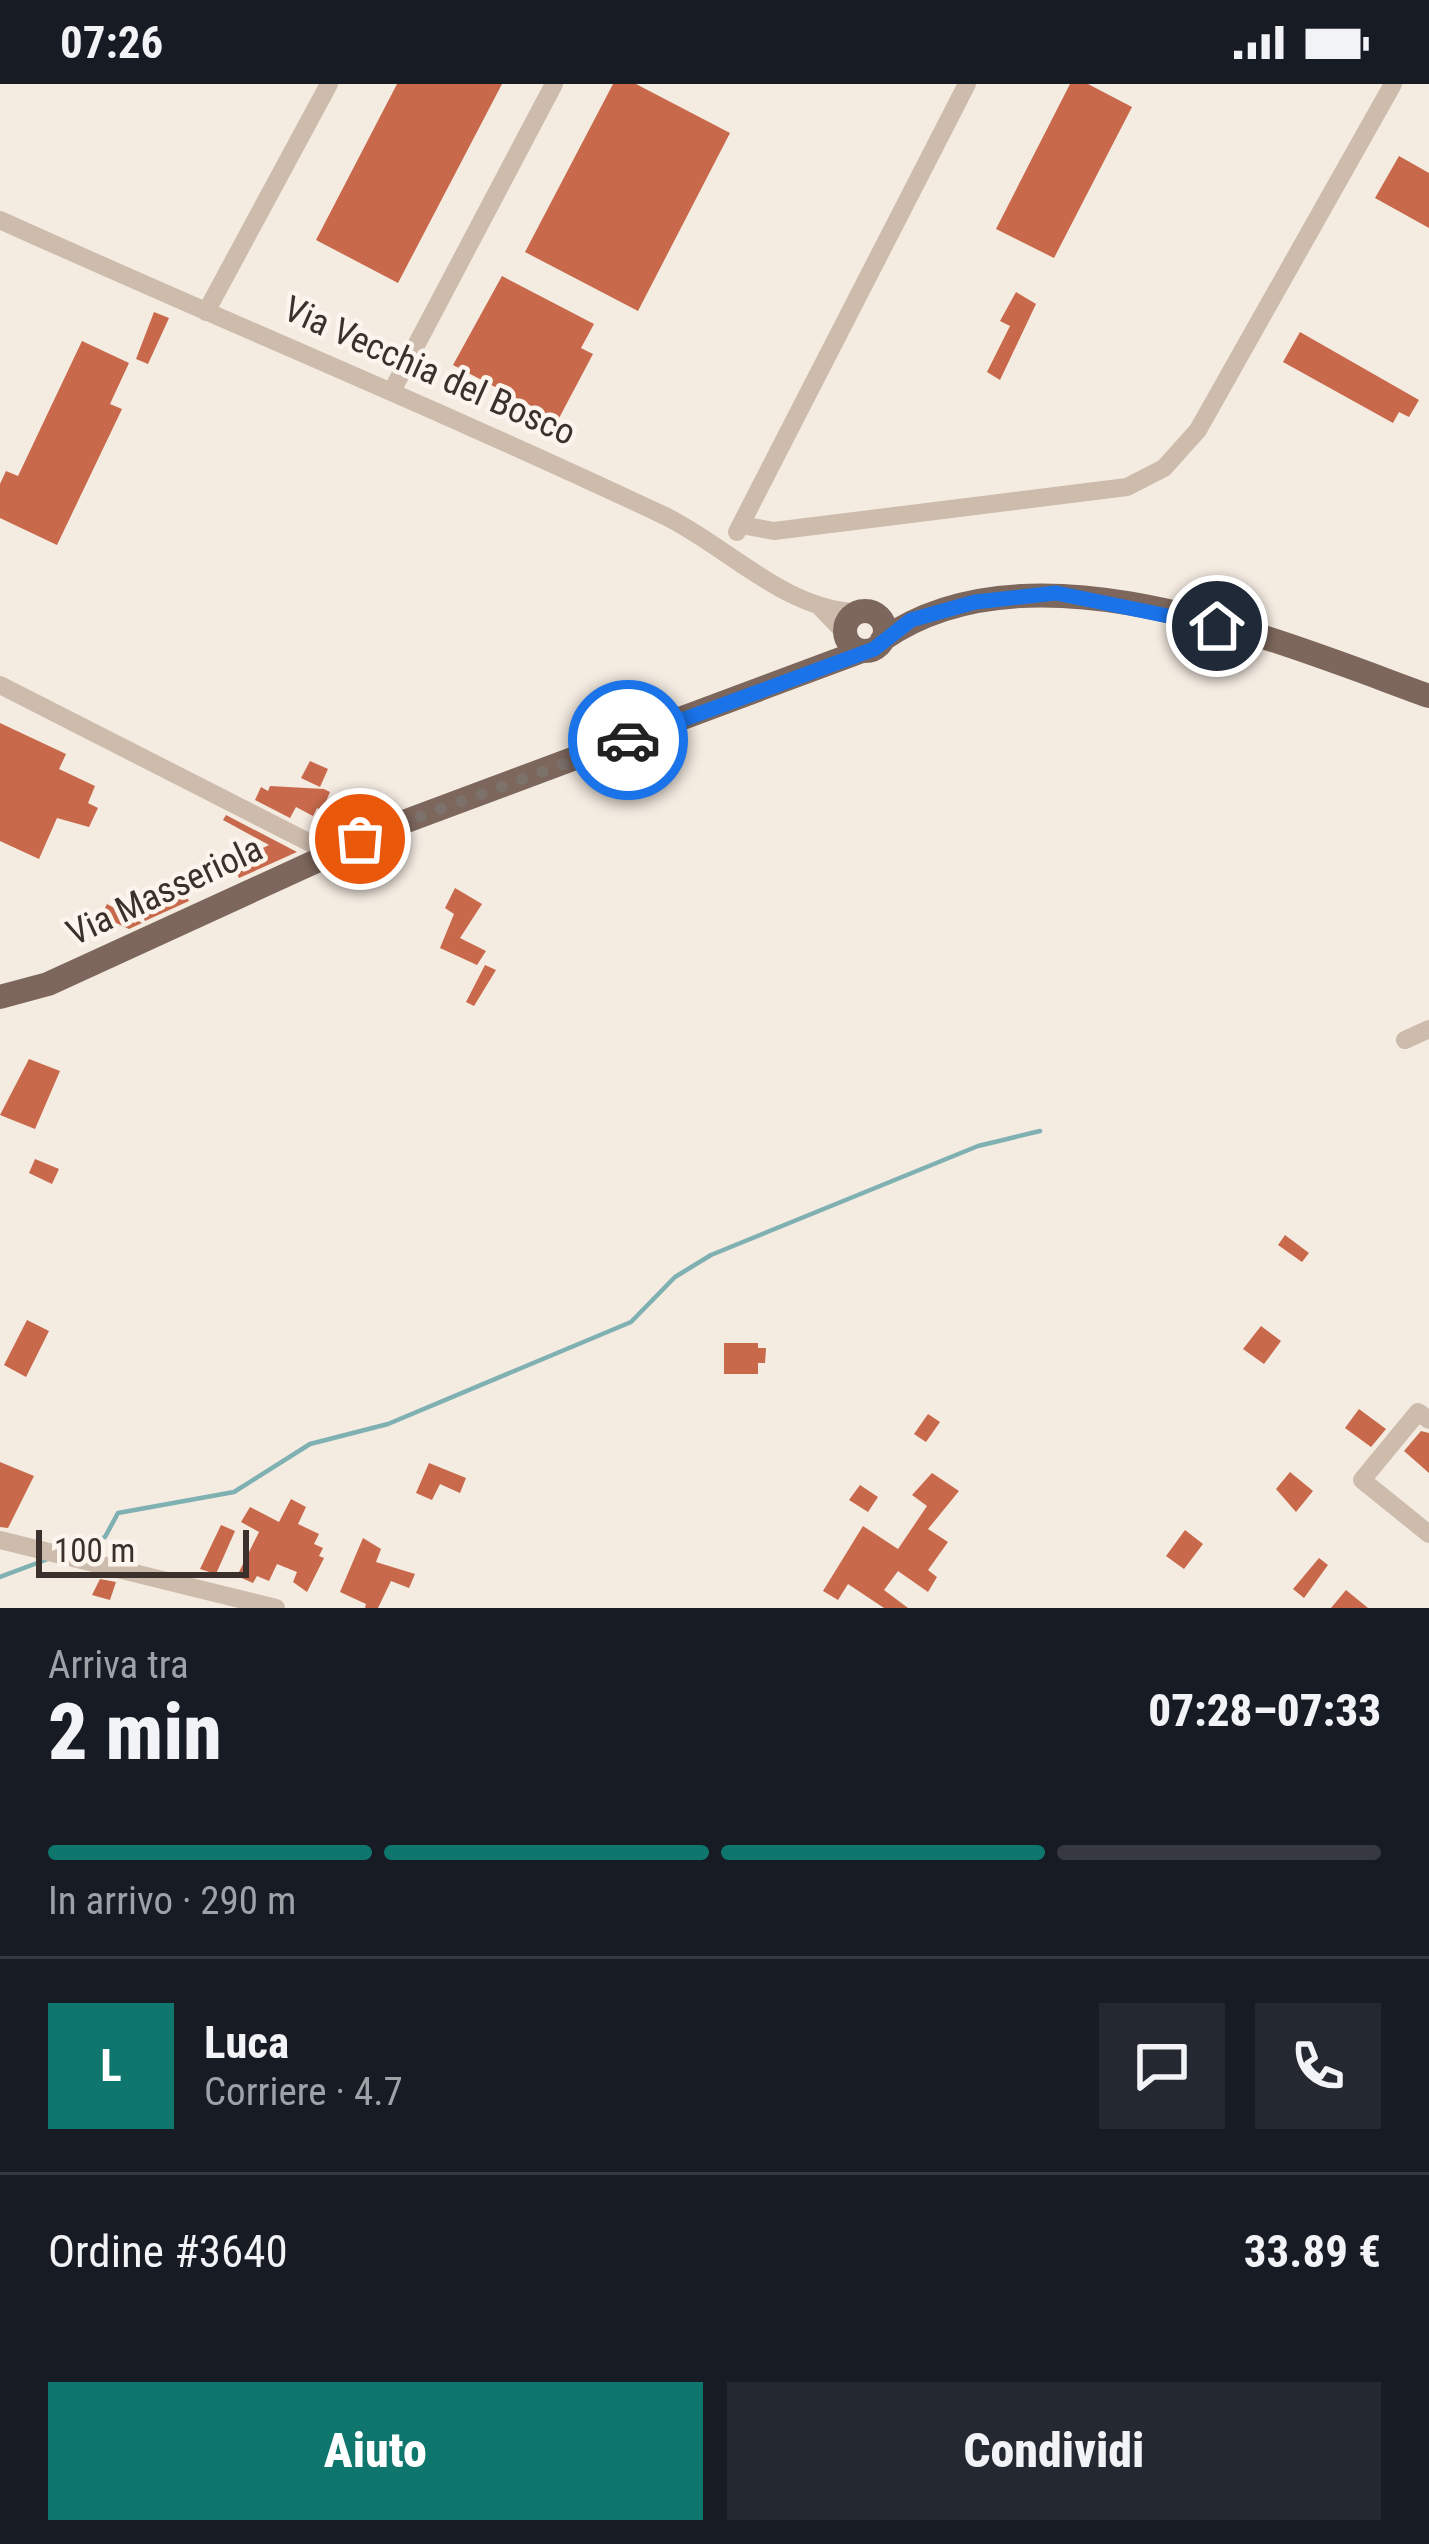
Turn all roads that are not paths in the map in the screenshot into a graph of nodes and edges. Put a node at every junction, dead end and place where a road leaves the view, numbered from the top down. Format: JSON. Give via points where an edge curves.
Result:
{"nodes":[{"id":1,"x":329,"y":84,"type":"edge"},
{"id":2,"x":554,"y":84,"type":"edge"},
{"id":3,"x":967,"y":84,"type":"edge"},
{"id":4,"x":1393,"y":84,"type":"edge"},
{"id":5,"x":0,"y":220,"type":"edge"},
{"id":6,"x":206,"y":312,"type":"junction"},
{"id":7,"x":393,"y":389,"type":"junction"},
{"id":8,"x":741,"y":526,"type":"junction"},
{"id":9,"x":727,"y":552,"type":"junction"},
{"id":10,"x":861,"y":631,"type":"junction"},
{"id":11,"x":0,"y":685,"type":"edge"},
{"id":12,"x":1429,"y":696,"type":"edge"},
{"id":13,"x":328,"y":853,"type":"junction"},
{"id":14,"x":0,"y":997,"type":"edge"},
{"id":15,"x":1429,"y":1029,"type":"edge"},
{"id":16,"x":1405,"y":1040,"type":"dead end"},
{"id":17,"x":1429,"y":1420,"type":"edge"},
{"id":18,"x":1429,"y":1534,"type":"edge"},
{"id":19,"x":0,"y":1540,"type":"edge"},
{"id":20,"x":276,"y":1608,"type":"edge"}],
"edges":[{"from":1,"to":6,"type":"street"},
{"from":2,"to":7,"type":"street"},
{"from":3,"to":8,"type":"street"},
{"from":4,"to":8,"type":"street","via":[[1198,430],[1164,468],[1127,487],[774,531]]},
{"from":5,"to":6,"type":"street","name":"Via Vecchia del Bosco"},
{"from":6,"to":7,"type":"street","name":"Via Vecchia del Bosco"},
{"from":7,"to":9,"type":"street","name":"Via Vecchia del Bosco"},
{"from":8,"to":9,"type":"street"},
{"from":9,"to":10,"type":"street","name":"Via Vecchia del Bosco"},
{"from":10,"to":12,"type":"main road","via":[[975,602],[1056,593],[1101,598],[1217,626]]},
{"from":10,"to":13,"type":"main road","name":"Via Masseriola","via":[[788,682]]},
{"from":11,"to":13,"type":"street"},
{"from":13,"to":14,"type":"main road","name":"Via Masseriola","via":[[48,984]]},
{"from":15,"to":16,"type":"street"},
{"from":17,"to":18,"type":"street","via":[[1418,1412],[1362,1480]]},
{"from":19,"to":20,"type":"street"}]}
